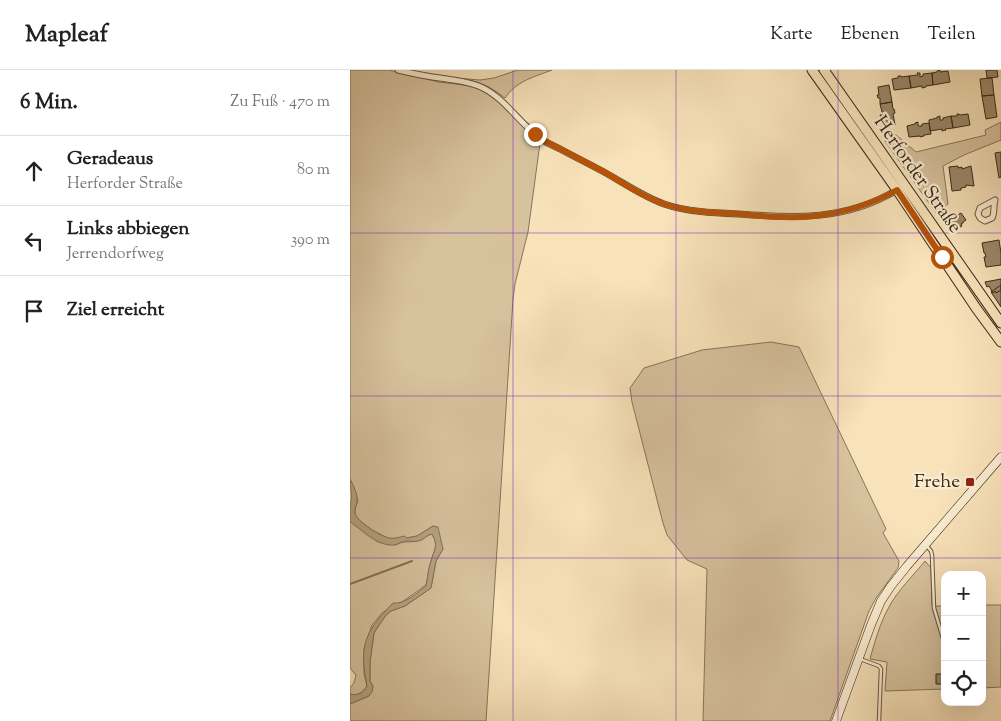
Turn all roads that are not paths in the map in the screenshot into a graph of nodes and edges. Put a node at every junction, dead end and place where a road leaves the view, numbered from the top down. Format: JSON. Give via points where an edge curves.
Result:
{"nodes":[{"id":1,"x":398,"y":70,"type":"edge"},
{"id":2,"x":812,"y":70,"type":"edge"},
{"id":3,"x":824,"y":70,"type":"edge"},
{"id":4,"x":897,"y":190,"type":"junction"},
{"id":5,"x":1000,"y":196,"type":"edge"},
{"id":6,"x":996,"y":200,"type":"dead end"},
{"id":7,"x":1001,"y":323,"type":"edge"},
{"id":8,"x":1001,"y":342,"type":"edge"},
{"id":9,"x":1001,"y":456,"type":"edge"},
{"id":10,"x":926,"y":545,"type":"junction"},
{"id":11,"x":941,"y":632,"type":"edge"},
{"id":12,"x":859,"y":658,"type":"junction"},
{"id":13,"x":836,"y":721,"type":"edge"},
{"id":14,"x":879,"y":721,"type":"edge"}],
"edges":[{"from":1,"to":4,"type":"street","via":[[482,87],[497,96],[543,140],[637,192],[682,209],[722,214],[814,216],[851,209],[882,199]]},
{"from":2,"to":4,"type":"main road","name":"Herforder Straße"},
{"from":3,"to":7,"type":"main road","name":"Herforder Straße"},
{"from":4,"to":8,"type":"main road","name":"Herforder Straße"},
{"from":5,"to":6,"type":"street"},
{"from":9,"to":10,"type":"main road"},
{"from":10,"to":11,"type":"lane","via":[[932,555],[934,608]]},
{"from":10,"to":12,"type":"main road","via":[[881,601]]},
{"from":12,"to":13,"type":"main road"},
{"from":12,"to":14,"type":"lane","via":[[881,669]]}]}
